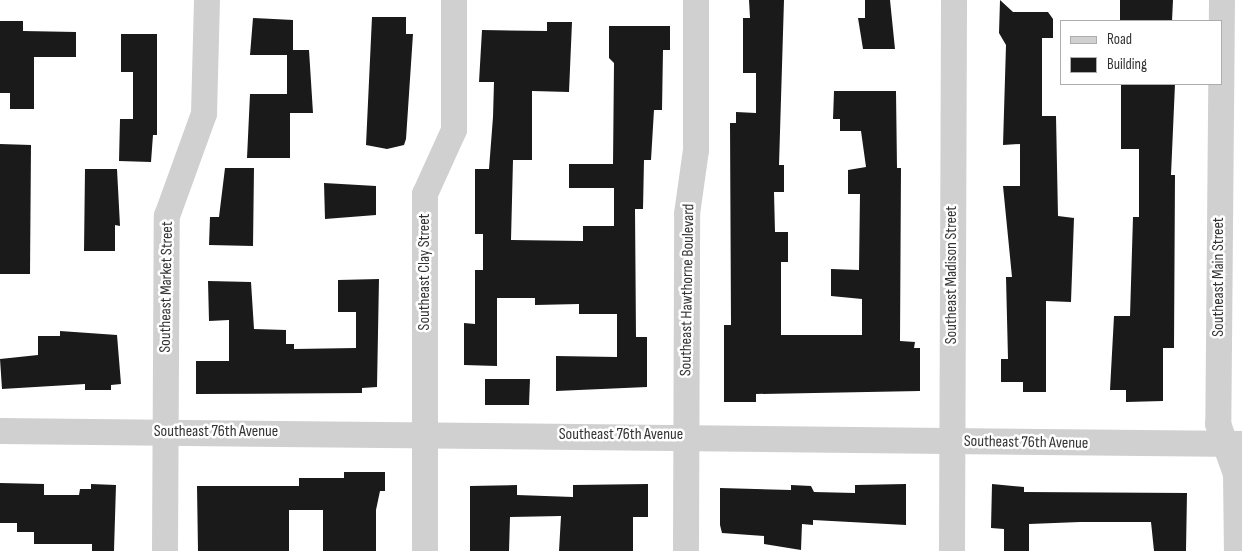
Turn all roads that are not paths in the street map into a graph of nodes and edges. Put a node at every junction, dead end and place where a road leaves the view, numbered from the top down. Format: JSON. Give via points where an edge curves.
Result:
{"nodes":[{"id":1,"x":207,"y":0,"type":"edge"},
{"id":2,"x":454,"y":0,"type":"edge"},
{"id":3,"x":696,"y":0,"type":"edge"},
{"id":4,"x":954,"y":0,"type":"edge"},
{"id":5,"x":1222,"y":0,"type":"edge"},
{"id":6,"x":1222,"y":20,"type":"edge"},
{"id":7,"x":1221,"y":85,"type":"edge"},
{"id":8,"x":0,"y":431,"type":"edge"},
{"id":9,"x":166,"y":432,"type":"junction"},
{"id":10,"x":425,"y":433,"type":"junction"},
{"id":11,"x":686,"y":436,"type":"junction"},
{"id":12,"x":951,"y":443,"type":"junction"},
{"id":13,"x":1234,"y":444,"type":"edge"},
{"id":14,"x":165,"y":551,"type":"edge"},
{"id":15,"x":425,"y":551,"type":"edge"},
{"id":16,"x":686,"y":551,"type":"edge"},
{"id":17,"x":952,"y":551,"type":"edge"},
{"id":18,"x":1237,"y":551,"type":"edge"}],
"edges":[{"from":1,"to":9,"type":"street","name":"Southeast Market Street","via":[[204,114],[167,216]]},
{"from":2,"to":10,"type":"street","name":"Southeast Clay Street","via":[[454,130],[425,194]]},
{"from":3,"to":11,"type":"street","name":"Southeast Hawthorne Boulevard","via":[[696,150],[687,214]]},
{"from":4,"to":12,"type":"street","name":"Southeast Madison Street"},
{"from":5,"to":6,"type":"street","name":"Southeast Main Street"},
{"from":7,"to":13,"type":"street","name":"Southeast Main Street","via":[[1218,424]]},
{"from":8,"to":9,"type":"street","name":"Southeast 76th Avenue"},
{"from":9,"to":10,"type":"street","name":"Southeast 76th Avenue"},
{"from":9,"to":14,"type":"street","name":"Southeast Market Street"},
{"from":10,"to":11,"type":"street","name":"Southeast 76th Avenue"},
{"from":10,"to":15,"type":"street","name":"Southeast Clay Street"},
{"from":11,"to":12,"type":"street","name":"Southeast 76th Avenue"},
{"from":11,"to":16,"type":"street","name":"Southeast Hawthorne Boulevard"},
{"from":12,"to":13,"type":"street","name":"Southeast 76th Avenue"},
{"from":12,"to":17,"type":"street","name":"Southeast Madison Street"},
{"from":13,"to":18,"type":"street","name":"Southeast Main Street"}]}
